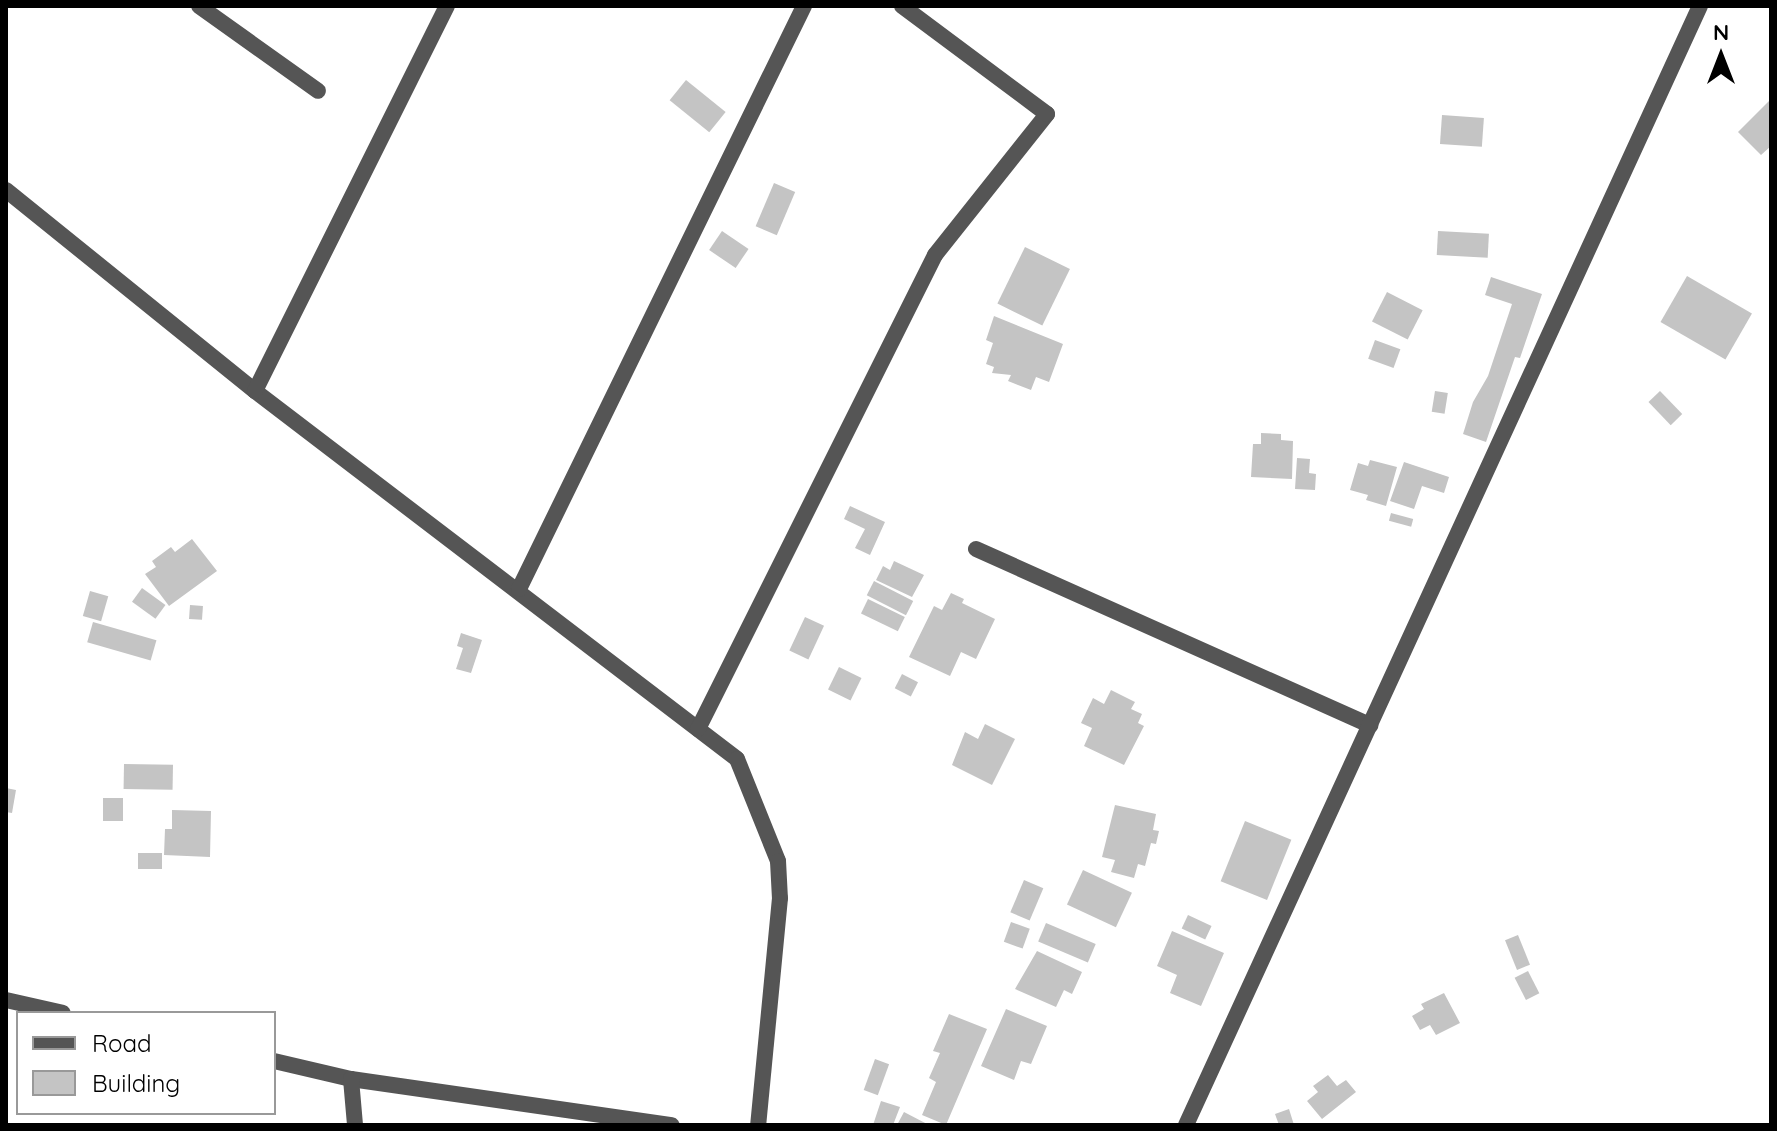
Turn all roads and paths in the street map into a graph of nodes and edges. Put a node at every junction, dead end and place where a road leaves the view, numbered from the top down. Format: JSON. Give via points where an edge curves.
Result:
{"nodes":[{"id":1,"x":199,"y":6,"type":"edge"},
{"id":2,"x":447,"y":6,"type":"edge"},
{"id":3,"x":804,"y":6,"type":"edge"},
{"id":4,"x":902,"y":6,"type":"edge"},
{"id":5,"x":1700,"y":6,"type":"edge"},
{"id":6,"x":318,"y":91,"type":"dead end"},
{"id":7,"x":6,"y":190,"type":"edge"},
{"id":8,"x":255,"y":391,"type":"junction"},
{"id":9,"x":976,"y":549,"type":"dead end"},
{"id":10,"x":519,"y":589,"type":"junction"},
{"id":11,"x":1370,"y":725,"type":"junction"},
{"id":12,"x":698,"y":729,"type":"junction"},
{"id":13,"x":6,"y":1000,"type":"edge"},
{"id":14,"x":54,"y":1011,"type":"edge"},
{"id":15,"x":276,"y":1061,"type":"edge"},
{"id":16,"x":351,"y":1079,"type":"junction"},
{"id":17,"x":355,"y":1125,"type":"edge"},
{"id":18,"x":672,"y":1125,"type":"edge"},
{"id":19,"x":758,"y":1125,"type":"edge"},
{"id":20,"x":1186,"y":1125,"type":"edge"}],
"edges":[{"from":1,"to":6,"type":"street"},
{"from":2,"to":8,"type":"street"},
{"from":3,"to":10,"type":"street"},
{"from":4,"to":12,"type":"street","via":[[1047,114],[935,255]]},
{"from":5,"to":11,"type":"street"},
{"from":7,"to":8,"type":"street"},
{"from":8,"to":10,"type":"street"},
{"from":9,"to":11,"type":"street"},
{"from":10,"to":12,"type":"street"},
{"from":11,"to":20,"type":"street"},
{"from":12,"to":19,"type":"street","via":[[737,759],[778,861],[780,898]]},
{"from":13,"to":14,"type":"street"},
{"from":15,"to":16,"type":"street"},
{"from":16,"to":17,"type":"street"},
{"from":16,"to":18,"type":"street"}]}
